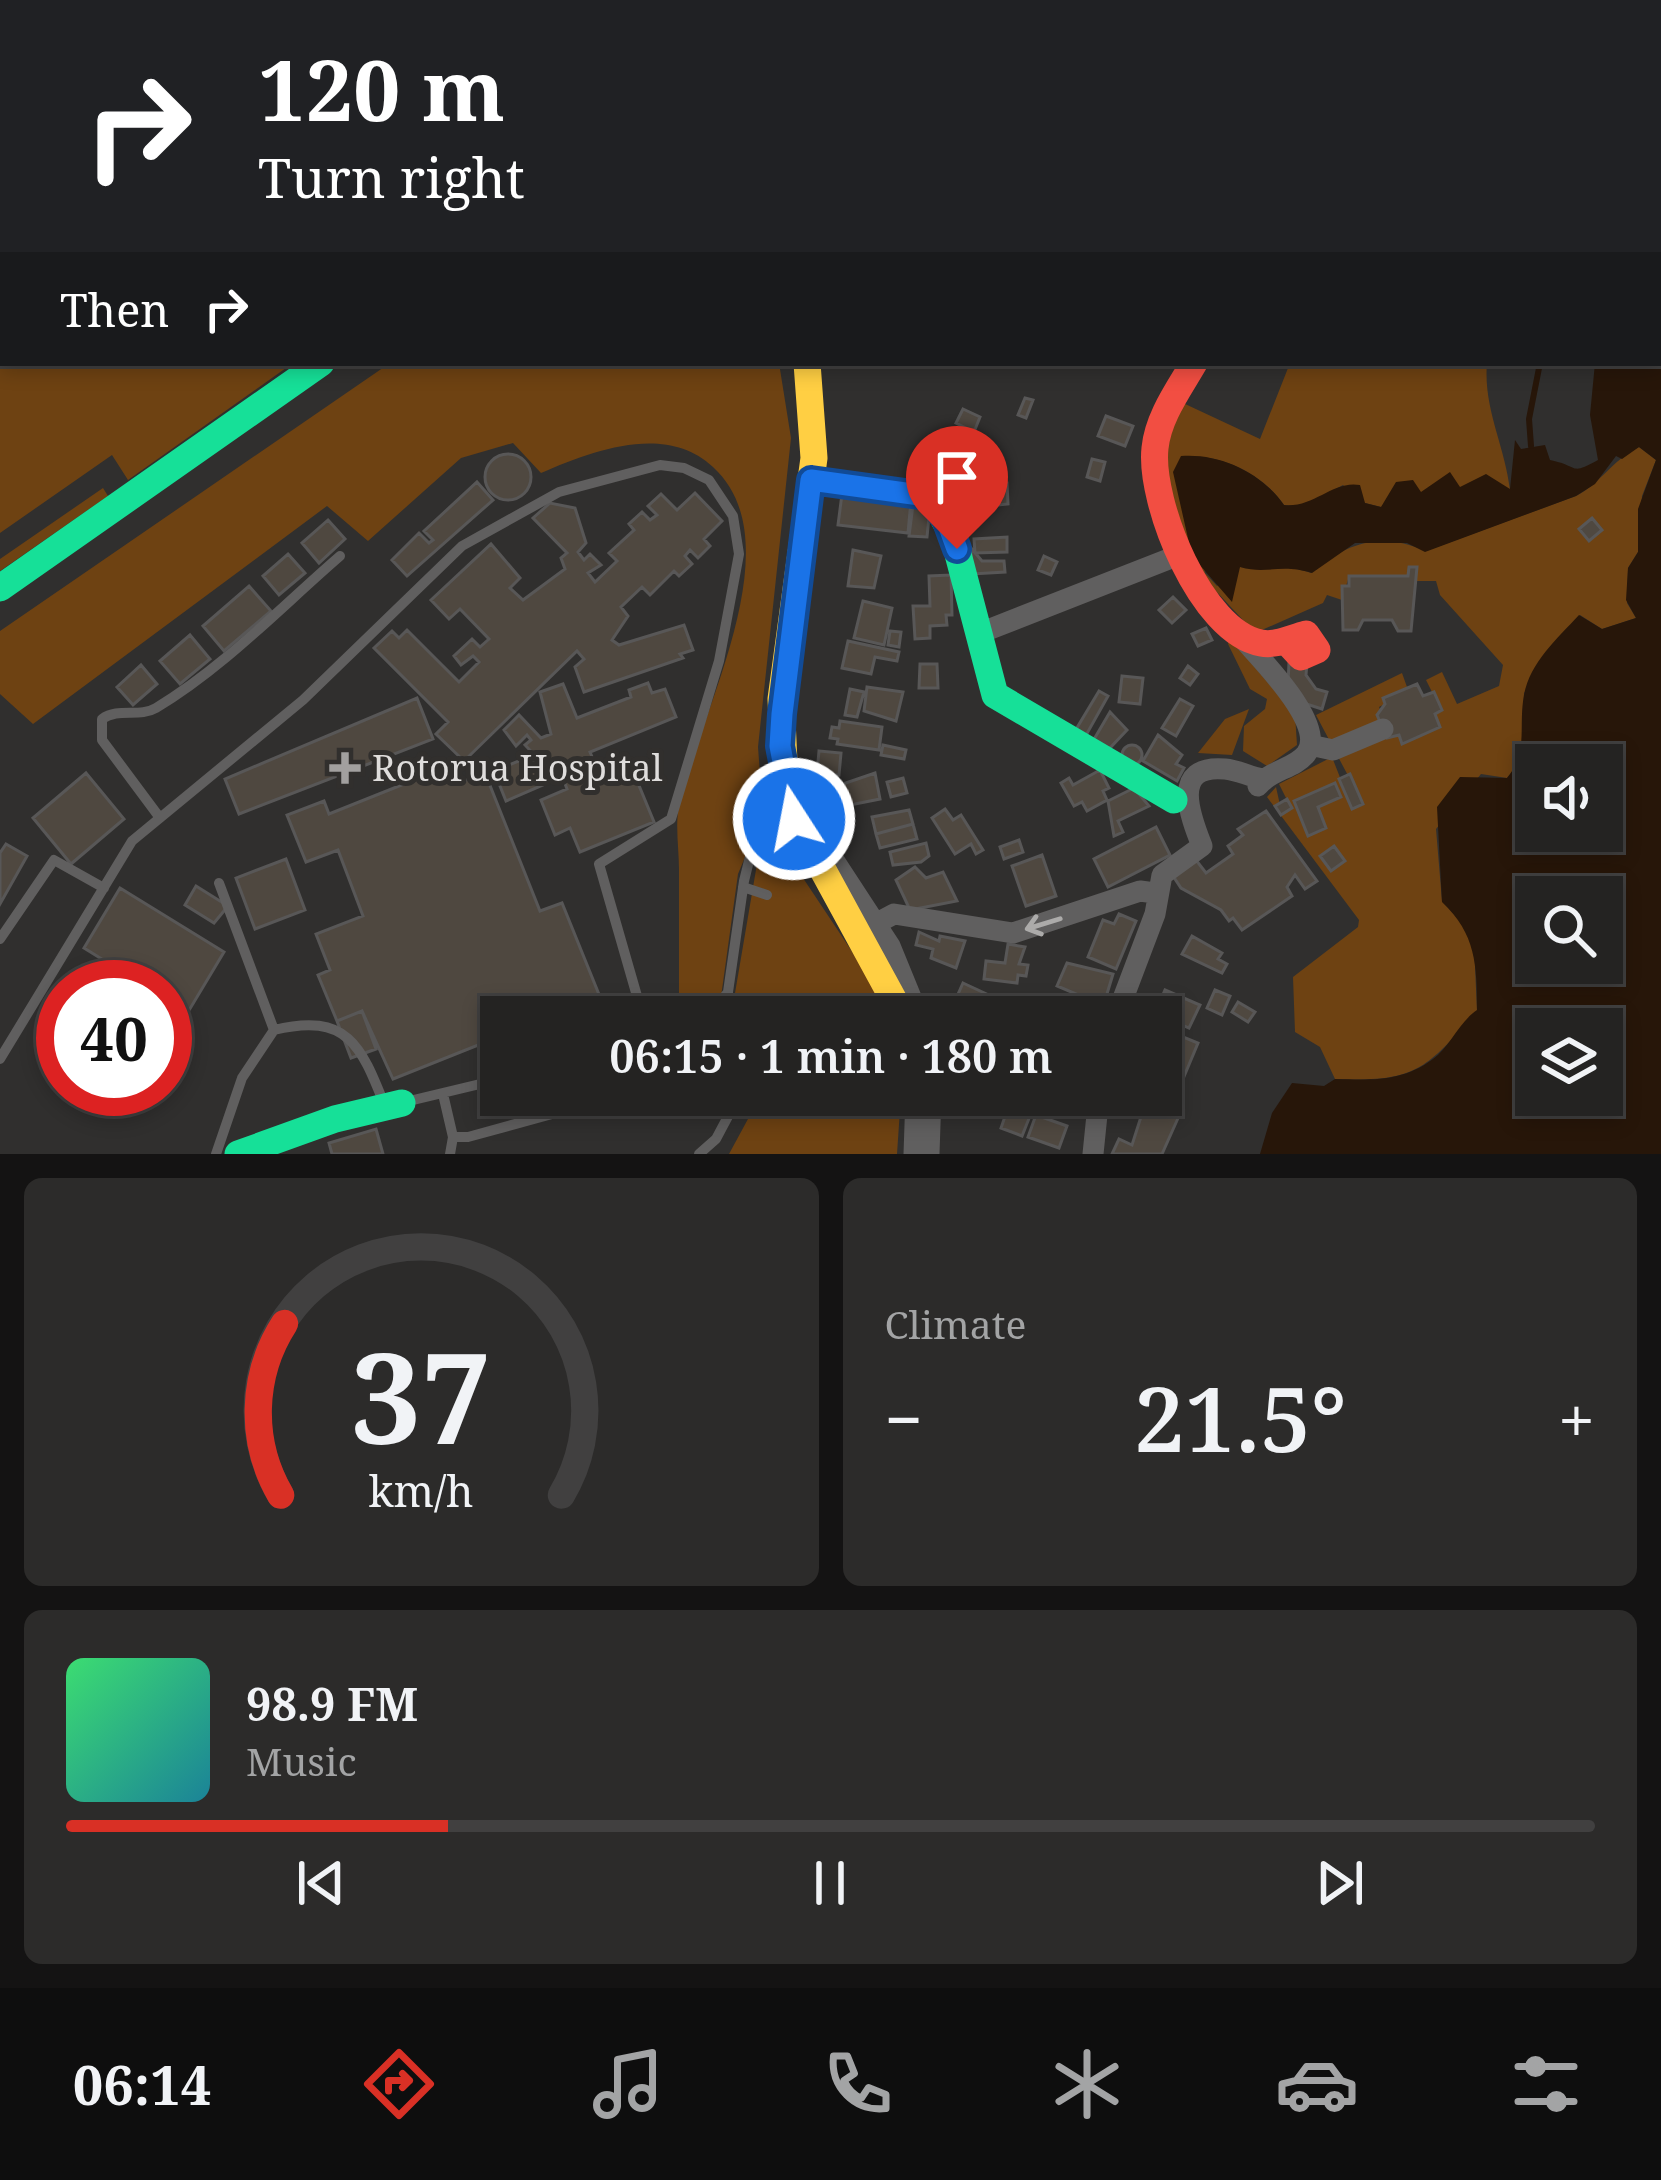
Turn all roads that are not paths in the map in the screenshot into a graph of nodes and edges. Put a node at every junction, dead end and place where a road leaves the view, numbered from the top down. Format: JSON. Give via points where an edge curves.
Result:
{"nodes":[{"id":1,"x":317,"y":366,"type":"edge"},
{"id":2,"x":807,"y":366,"type":"edge"},
{"id":3,"x":1191,"y":366,"type":"edge"},
{"id":4,"x":811,"y":480,"type":"junction"},
{"id":5,"x":936,"y":506,"type":"joint"},
{"id":6,"x":1179,"y":555,"type":"junction"},
{"id":7,"x":340,"y":556,"type":"dead end"},
{"id":8,"x":0,"y":588,"type":"edge"},
{"id":9,"x":1235,"y":631,"type":"junction"},
{"id":10,"x":980,"y":633,"type":"junction"},
{"id":11,"x":1288,"y":644,"type":"dead end"},
{"id":12,"x":1379,"y":731,"type":"dead end"},
{"id":13,"x":1310,"y":745,"type":"junction"},
{"id":14,"x":790,"y":797,"type":"junction"},
{"id":15,"x":1174,"y":800,"type":"dead end"},
{"id":16,"x":160,"y":818,"type":"junction"},
{"id":17,"x":219,"y":883,"type":"dead end"},
{"id":18,"x":743,"y":887,"type":"junction"},
{"id":19,"x":104,"y":888,"type":"junction"},
{"id":20,"x":1155,"y":892,"type":"junction"},
{"id":21,"x":767,"y":895,"type":"dead end"},
{"id":22,"x":870,"y":926,"type":"junction"},
{"id":23,"x":0,"y":939,"type":"edge"},
{"id":24,"x":637,"y":996,"type":"edge"},
{"id":25,"x":725,"y":996,"type":"edge"},
{"id":26,"x":895,"y":996,"type":"edge"},
{"id":27,"x":908,"y":996,"type":"edge"},
{"id":28,"x":1124,"y":996,"type":"edge"},
{"id":29,"x":274,"y":1030,"type":"junction"},
{"id":30,"x":0,"y":1059,"type":"edge"},
{"id":31,"x":480,"y":1084,"type":"edge"},
{"id":32,"x":443,"y":1094,"type":"junction"},
{"id":33,"x":394,"y":1104,"type":"junction"},
{"id":34,"x":537,"y":1116,"type":"edge"},
{"id":35,"x":729,"y":1116,"type":"edge"},
{"id":36,"x":915,"y":1116,"type":"edge"},
{"id":37,"x":930,"y":1116,"type":"edge"},
{"id":38,"x":1097,"y":1116,"type":"edge"},
{"id":39,"x":453,"y":1137,"type":"junction"},
{"id":40,"x":216,"y":1154,"type":"edge"},
{"id":41,"x":238,"y":1154,"type":"edge"},
{"id":42,"x":450,"y":1154,"type":"edge"},
{"id":43,"x":699,"y":1154,"type":"edge"},
{"id":44,"x":914,"y":1154,"type":"edge"},
{"id":45,"x":929,"y":1154,"type":"edge"},
{"id":46,"x":1093,"y":1154,"type":"edge"}],
"edges":[{"from":1,"to":8,"type":"street"},
{"from":2,"to":4,"type":"street"},
{"from":3,"to":6,"type":"street","via":[[1155,454]]},
{"from":4,"to":5,"type":"lane","via":[[927,496]]},
{"from":4,"to":14,"type":"street","via":[[782,714]]},
{"from":5,"to":10,"type":"street","via":[[953,535]]},
{"from":6,"to":9,"type":"street"},
{"from":6,"to":10,"type":"street"},
{"from":7,"to":16,"type":"lane","via":[[187,689],[149,712],[102,719],[102,740]]},
{"from":9,"to":11,"type":"street","via":[[1256,643]]},
{"from":9,"to":13,"type":"street","via":[[1304,715]]},
{"from":10,"to":15,"type":"street","via":[[1001,701]]},
{"from":12,"to":13,"type":"street","via":[[1344,746]]},
{"from":13,"to":20,"type":"street","via":[[1299,760],[1245,774],[1202,772],[1186,789],[1202,846],[1162,875]]},
{"from":14,"to":18,"type":"lane","via":[[760,816]]},
{"from":14,"to":22,"type":"street","via":[[807,847]]},
{"from":16,"to":19,"type":"lane","via":[[132,841]]},
{"from":16,"to":24,"type":"lane","via":[[303,700],[462,546],[559,492],[660,465],[684,468],[709,480],[722,498],[739,554],[719,661],[671,819],[599,864]]},
{"from":17,"to":29,"type":"lane"},
{"from":18,"to":21,"type":"lane"},
{"from":18,"to":25,"type":"lane"},
{"from":19,"to":23,"type":"lane","via":[[54,860]]},
{"from":19,"to":30,"type":"lane"},
{"from":20,"to":22,"type":"street","one_way":true,"via":[[1013,933],[894,914]]},
{"from":20,"to":28,"type":"street","via":[[1155,914]]},
{"from":22,"to":26,"type":"street"},
{"from":22,"to":27,"type":"street"},
{"from":29,"to":33,"type":"lane","via":[[298,1024],[348,1034]]},
{"from":29,"to":40,"type":"lane","via":[[242,1078]]},
{"from":31,"to":32,"type":"lane"},
{"from":32,"to":33,"type":"lane"},
{"from":32,"to":39,"type":"lane"},
{"from":33,"to":41,"type":"street"},
{"from":34,"to":39,"type":"lane"},
{"from":35,"to":43,"type":"lane"},
{"from":36,"to":44,"type":"street"},
{"from":37,"to":45,"type":"street"},
{"from":38,"to":46,"type":"street"},
{"from":39,"to":42,"type":"lane"}]}
